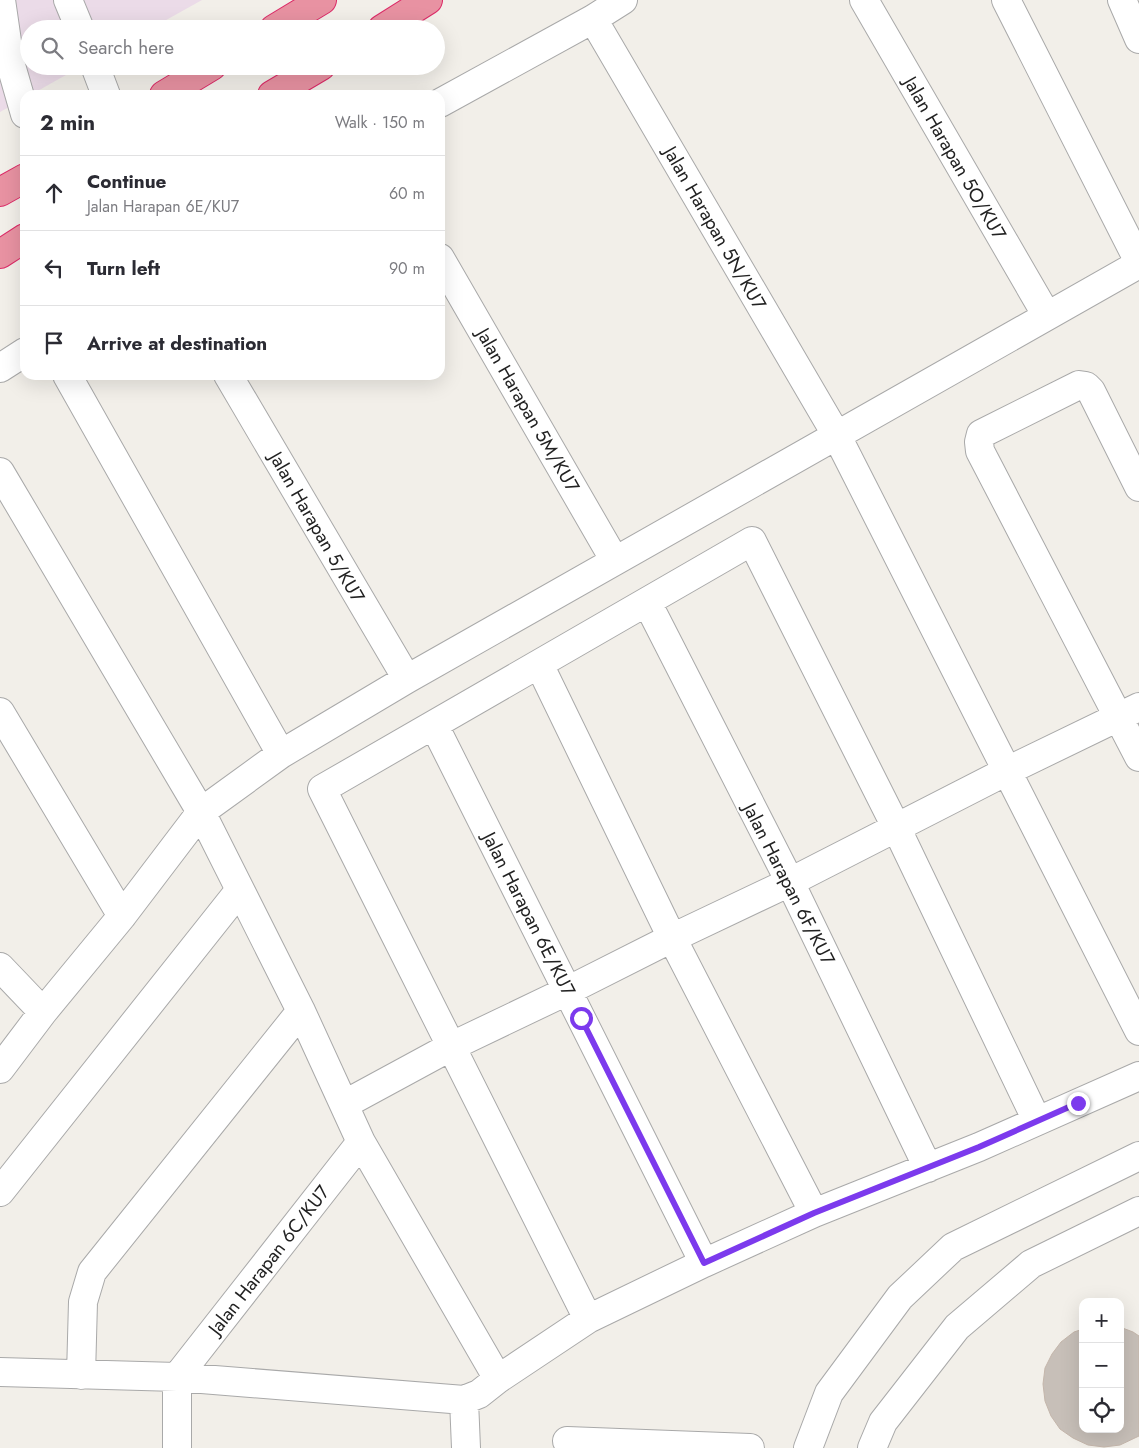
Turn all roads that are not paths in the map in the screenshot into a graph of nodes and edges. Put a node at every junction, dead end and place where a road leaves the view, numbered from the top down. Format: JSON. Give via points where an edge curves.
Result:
{"nodes":[{"id":1,"x":1,"y":0,"type":"edge"},
{"id":2,"x":68,"y":0,"type":"edge"},
{"id":3,"x":322,"y":0,"type":"edge"},
{"id":4,"x":428,"y":0,"type":"edge"},
{"id":5,"x":622,"y":0,"type":"edge"},
{"id":6,"x":864,"y":0,"type":"edge"},
{"id":7,"x":1006,"y":0,"type":"edge"},
{"id":8,"x":1122,"y":0,"type":"edge"},
{"id":9,"x":76,"y":20,"type":"edge"},
{"id":10,"x":289,"y":20,"type":"edge"},
{"id":11,"x":396,"y":20,"type":"edge"},
{"id":12,"x":593,"y":20,"type":"junction"},
{"id":13,"x":1139,"y":39,"type":"edge"},
{"id":14,"x":98,"y":75,"type":"edge"},
{"id":15,"x":197,"y":75,"type":"edge"},
{"id":16,"x":306,"y":75,"type":"edge"},
{"id":17,"x":104,"y":90,"type":"edge"},
{"id":18,"x":172,"y":90,"type":"edge"},
{"id":19,"x":280,"y":90,"type":"edge"},
{"id":20,"x":20,"y":97,"type":"edge"},
{"id":21,"x":445,"y":100,"type":"edge"},
{"id":22,"x":20,"y":181,"type":"edge"},
{"id":23,"x":0,"y":192,"type":"edge"},
{"id":24,"x":20,"y":241,"type":"edge"},
{"id":25,"x":0,"y":254,"type":"edge"},
{"id":26,"x":1139,"y":263,"type":"edge"},
{"id":27,"x":445,"y":267,"type":"edge"},
{"id":28,"x":1047,"y":316,"type":"junction"},
{"id":29,"x":20,"y":355,"type":"edge"},
{"id":30,"x":0,"y":368,"type":"edge"},
{"id":31,"x":69,"y":380,"type":"edge"},
{"id":32,"x":231,"y":380,"type":"edge"},
{"id":33,"x":837,"y":436,"type":"junction"},
{"id":34,"x":0,"y":472,"type":"edge"},
{"id":35,"x":1139,"y":487,"type":"edge"},
{"id":36,"x":615,"y":561,"type":"junction"},
{"id":37,"x":647,"y":602,"type":"junction"},
{"id":38,"x":539,"y":664,"type":"junction"},
{"id":39,"x":407,"y":679,"type":"junction"},
{"id":40,"x":0,"y":712,"type":"edge"},
{"id":41,"x":1129,"y":712,"type":"edge"},
{"id":42,"x":434,"y":725,"type":"junction"},
{"id":43,"x":281,"y":754,"type":"junction"},
{"id":44,"x":1139,"y":757,"type":"edge"},
{"id":45,"x":1007,"y":771,"type":"junction"},
{"id":46,"x":201,"y":812,"type":"junction"},
{"id":47,"x":896,"y":827,"type":"junction"},
{"id":48,"x":790,"y":882,"type":"junction"},
{"id":49,"x":239,"y":890,"type":"junction"},
{"id":50,"x":122,"y":916,"type":"junction"},
{"id":51,"x":672,"y":938,"type":"junction"},
{"id":52,"x":0,"y":968,"type":"edge"},
{"id":53,"x":567,"y":991,"type":"junction"},
{"id":54,"x":301,"y":1010,"type":"junction"},
{"id":55,"x":43,"y":1012,"type":"junction"},
{"id":56,"x":1139,"y":1031,"type":"edge"},
{"id":57,"x":452,"y":1046,"type":"junction"},
{"id":58,"x":0,"y":1070,"type":"edge"},
{"id":59,"x":1139,"y":1076,"type":"edge"},
{"id":60,"x":345,"y":1104,"type":"junction"},
{"id":61,"x":1037,"y":1121,"type":"junction"},
{"id":62,"x":361,"y":1142,"type":"junction"},
{"id":63,"x":1139,"y":1156,"type":"edge"},
{"id":64,"x":928,"y":1168,"type":"junction"},
{"id":65,"x":0,"y":1192,"type":"edge"},
{"id":66,"x":1139,"y":1211,"type":"edge"},
{"id":67,"x":814,"y":1213,"type":"junction"},
{"id":68,"x":704,"y":1263,"type":"junction"},
{"id":69,"x":588,"y":1319,"type":"junction"},
{"id":70,"x":0,"y":1372,"type":"edge"},
{"id":71,"x":81,"y":1374,"type":"junction"},
{"id":72,"x":177,"y":1377,"type":"junction"},
{"id":73,"x":498,"y":1379,"type":"junction"},
{"id":74,"x":464,"y":1400,"type":"junction"},
{"id":75,"x":567,"y":1441,"type":"dead end"},
{"id":76,"x":710,"y":1447,"type":"edge"},
{"id":77,"x":177,"y":1448,"type":"edge"},
{"id":78,"x":466,"y":1448,"type":"edge"},
{"id":79,"x":750,"y":1448,"type":"edge"},
{"id":80,"x":808,"y":1448,"type":"edge"},
{"id":81,"x":872,"y":1448,"type":"edge"}],
"edges":[{"from":1,"to":20,"type":"street","via":[[10,62]]},
{"from":2,"to":9,"type":"street"},
{"from":3,"to":10,"type":"highway"},
{"from":4,"to":11,"type":"highway"},
{"from":5,"to":12,"type":"street"},
{"from":6,"to":28,"type":"street","name":"Jalan Harapan 5O/KU7"},
{"from":7,"to":26,"type":"street"},
{"from":8,"to":13,"type":"street"},
{"from":12,"to":21,"type":"street"},
{"from":12,"to":33,"type":"street","name":"Jalan Harapan 5N/KU7"},
{"from":14,"to":17,"type":"street"},
{"from":15,"to":18,"type":"highway"},
{"from":16,"to":19,"type":"highway"},
{"from":22,"to":23,"type":"highway"},
{"from":24,"to":25,"type":"highway"},
{"from":26,"to":28,"type":"street"},
{"from":27,"to":36,"type":"street","name":"Jalan Harapan 5M/KU7"},
{"from":28,"to":33,"type":"street"},
{"from":29,"to":30,"type":"street"},
{"from":31,"to":43,"type":"street"},
{"from":32,"to":39,"type":"street","name":"Jalan Harapan 5/KU7"},
{"from":33,"to":36,"type":"street"},
{"from":33,"to":45,"type":"street","name":"Jalan Harapan 5N/KU7"},
{"from":34,"to":46,"type":"street"},
{"from":35,"to":41,"type":"street","via":[[1086,386],[1079,385],[981,434],[980,451]]},
{"from":36,"to":39,"type":"street"},
{"from":37,"to":38,"type":"street"},
{"from":37,"to":47,"type":"street","via":[[752,541]]},
{"from":37,"to":48,"type":"street","name":"Jalan Harapan 6F/KU7"},
{"from":38,"to":42,"type":"street"},
{"from":38,"to":51,"type":"street"},
{"from":39,"to":43,"type":"street"},
{"from":40,"to":50,"type":"street"},
{"from":41,"to":44,"type":"street"},
{"from":41,"to":45,"type":"street"},
{"from":42,"to":53,"type":"street","name":"Jalan Harapan 6E/KU7"},
{"from":42,"to":57,"type":"street","via":[[322,789]]},
{"from":43,"to":46,"type":"street"},
{"from":45,"to":47,"type":"street"},
{"from":45,"to":56,"type":"street","name":"Jalan Harapan 5N/KU7"},
{"from":46,"to":49,"type":"street"},
{"from":46,"to":50,"type":"street"},
{"from":47,"to":48,"type":"street"},
{"from":47,"to":61,"type":"street"},
{"from":48,"to":51,"type":"street"},
{"from":48,"to":64,"type":"street","name":"Jalan Harapan 6F/KU7"},
{"from":49,"to":54,"type":"street"},
{"from":49,"to":65,"type":"street"},
{"from":50,"to":55,"type":"street"},
{"from":51,"to":53,"type":"street"},
{"from":51,"to":67,"type":"street"},
{"from":52,"to":55,"type":"street"},
{"from":53,"to":57,"type":"street"},
{"from":53,"to":68,"type":"street","name":"Jalan Harapan 6E/KU7"},
{"from":54,"to":60,"type":"street"},
{"from":54,"to":71,"type":"street","via":[[92,1272],[83,1302]]},
{"from":55,"to":58,"type":"street"},
{"from":57,"to":60,"type":"street"},
{"from":57,"to":69,"type":"street"},
{"from":59,"to":61,"type":"street"},
{"from":60,"to":62,"type":"street"},
{"from":61,"to":64,"type":"street"},
{"from":62,"to":72,"type":"street","name":"Jalan Harapan 6C/KU7"},
{"from":62,"to":73,"type":"street"},
{"from":63,"to":80,"type":"street","via":[[954,1247],[900,1297],[829,1393]]},
{"from":64,"to":67,"type":"street"},
{"from":66,"to":81,"type":"street","via":[[1031,1264],[957,1327],[884,1422]]},
{"from":67,"to":68,"type":"street"},
{"from":68,"to":69,"type":"street"},
{"from":69,"to":73,"type":"street"},
{"from":70,"to":71,"type":"street"},
{"from":71,"to":72,"type":"street"},
{"from":72,"to":74,"type":"street"},
{"from":72,"to":77,"type":"street"},
{"from":73,"to":74,"type":"street","via":[[479,1394]]},
{"from":74,"to":78,"type":"street"},
{"from":75,"to":76,"type":"street"},
{"from":76,"to":79,"type":"street"}]}
